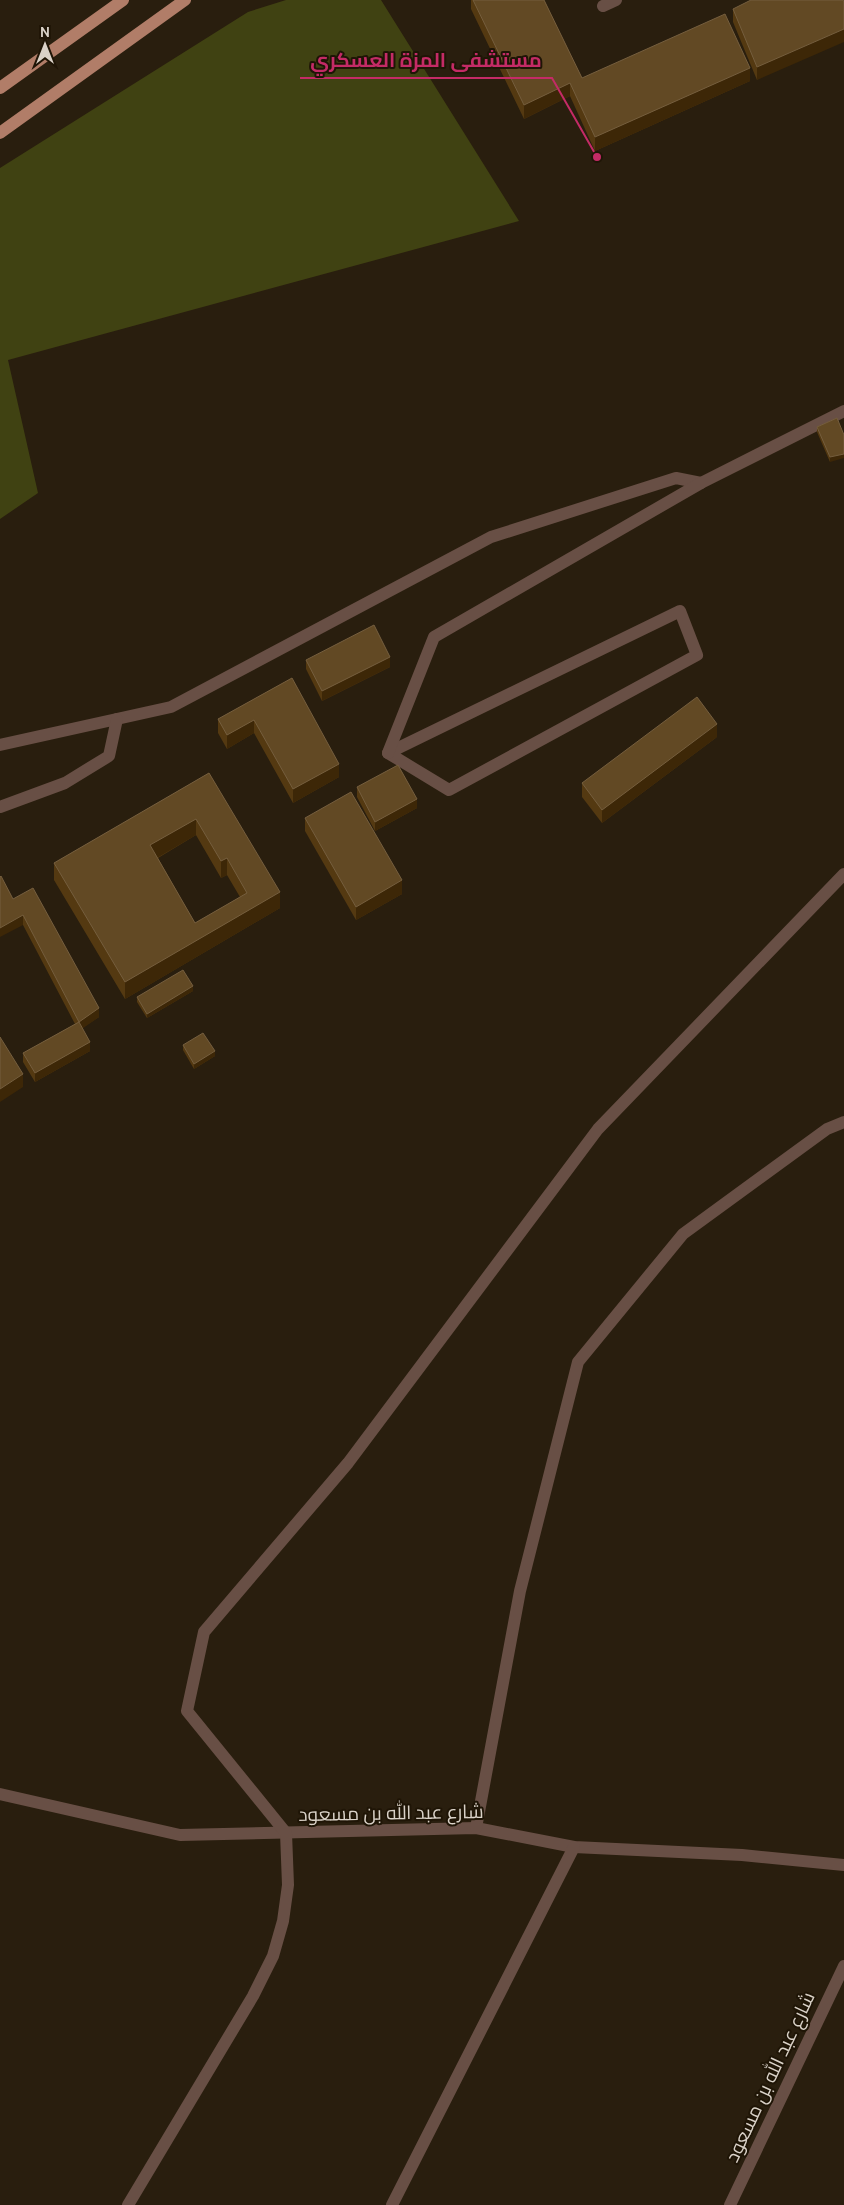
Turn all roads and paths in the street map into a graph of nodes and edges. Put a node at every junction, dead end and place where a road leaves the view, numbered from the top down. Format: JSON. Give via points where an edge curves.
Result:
{"nodes":[{"id":1,"x":122,"y":0,"type":"edge"},
{"id":2,"x":185,"y":0,"type":"edge"},
{"id":3,"x":616,"y":0,"type":"edge"},
{"id":4,"x":603,"y":6,"type":"dead end"},
{"id":5,"x":0,"y":88,"type":"edge"},
{"id":6,"x":0,"y":133,"type":"edge"},
{"id":7,"x":844,"y":411,"type":"edge"},
{"id":8,"x":701,"y":483,"type":"junction"},
{"id":9,"x":117,"y":719,"type":"junction"},
{"id":10,"x":0,"y":745,"type":"edge"},
{"id":11,"x":388,"y":753,"type":"junction"},
{"id":12,"x":0,"y":807,"type":"edge"},
{"id":13,"x":844,"y":874,"type":"edge"},
{"id":14,"x":844,"y":1122,"type":"edge"},
{"id":15,"x":0,"y":1794,"type":"edge"},
{"id":16,"x":476,"y":1828,"type":"junction"},
{"id":17,"x":286,"y":1833,"type":"junction"},
{"id":18,"x":574,"y":1847,"type":"junction"},
{"id":19,"x":844,"y":1865,"type":"edge"},
{"id":20,"x":844,"y":1966,"type":"edge"},
{"id":21,"x":128,"y":2205,"type":"edge"},
{"id":22,"x":392,"y":2205,"type":"edge"},
{"id":23,"x":730,"y":2205,"type":"edge"}],
"edges":[{"from":1,"to":5,"type":"main road"},
{"from":2,"to":6,"type":"main road"},
{"from":3,"to":4,"type":"street"},
{"from":7,"to":8,"type":"street"},
{"from":8,"to":9,"type":"street","via":[[676,478],[490,537],[171,707]]},
{"from":8,"to":11,"type":"street","via":[[434,637]]},
{"from":9,"to":10,"type":"street"},
{"from":9,"to":12,"type":"street","via":[[109,756],[65,783]]},
{"from":11,"to":11,"type":"street","via":[[449,790],[697,655],[680,611]]},
{"from":13,"to":17,"type":"street","via":[[598,1129],[348,1463],[204,1632],[187,1711]]},
{"from":14,"to":16,"type":"street","via":[[828,1129],[683,1234],[578,1362],[520,1591]]},
{"from":15,"to":17,"type":"street","name":"شارع عبد الله بن مسعود","via":[[180,1835]]},
{"from":16,"to":17,"type":"street","name":"شارع عبد الله بن مسعود"},
{"from":16,"to":18,"type":"street","name":"شارع عبد الله بن مسعود"},
{"from":17,"to":21,"type":"street","via":[[288,1885],[284,1920],[273,1956],[254,1996]]},
{"from":18,"to":19,"type":"street","name":"شارع عبد الله بن مسعود","via":[[742,1855]]},
{"from":18,"to":22,"type":"street"},
{"from":20,"to":23,"type":"street","name":"شارع عبد الله بن مسعود"}]}
